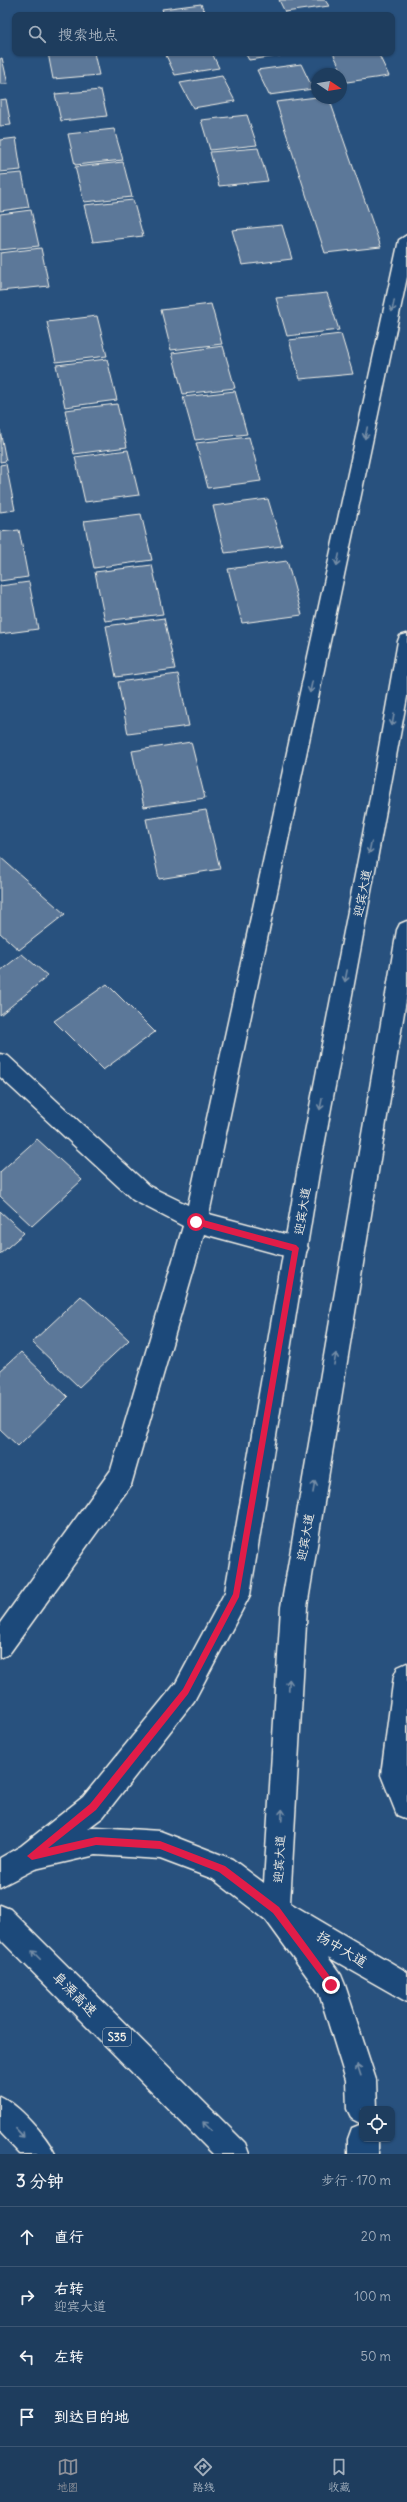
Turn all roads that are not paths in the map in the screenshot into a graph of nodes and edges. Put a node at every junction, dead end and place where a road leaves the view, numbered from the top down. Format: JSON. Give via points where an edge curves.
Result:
{"nodes":[{"id":1,"x":407,"y":240,"type":"edge"},
{"id":2,"x":407,"y":641,"type":"edge"},
{"id":3,"x":407,"y":930,"type":"edge"},
{"id":4,"x":0,"y":1063,"type":"edge"},
{"id":5,"x":196,"y":1222,"type":"junction"},
{"id":6,"x":296,"y":1248,"type":"junction"},
{"id":7,"x":0,"y":1645,"type":"edge"},
{"id":8,"x":407,"y":1676,"type":"edge"},
{"id":9,"x":407,"y":1804,"type":"edge"},
{"id":10,"x":32,"y":1856,"type":"junction"},
{"id":11,"x":0,"y":1873,"type":"edge"},
{"id":12,"x":276,"y":1910,"type":"junction"},
{"id":13,"x":0,"y":1919,"type":"edge"},
{"id":14,"x":407,"y":1988,"type":"edge"},
{"id":15,"x":362,"y":2106,"type":"edge"},
{"id":16,"x":0,"y":2111,"type":"edge"},
{"id":17,"x":363,"y":2142,"type":"edge"},
{"id":18,"x":40,"y":2154,"type":"edge"},
{"id":19,"x":234,"y":2154,"type":"edge"},
{"id":20,"x":363,"y":2154,"type":"edge"}],
"edges":[{"from":1,"to":5,"type":"main road","one_way":true},
{"from":2,"to":6,"type":"main road","name":"迎宾大道","one_way":true},
{"from":12,"to":3,"type":"main road","name":"迎宾大道","one_way":true,"via":[[294,1607]]},
{"from":4,"to":5,"type":"main road","via":[[141,1192]]},
{"from":5,"to":6,"type":"main road"},
{"from":5,"to":7,"type":"main road","via":[[122,1476]]},
{"from":6,"to":10,"type":"main road","name":"迎宾大道","via":[[236,1595],[186,1692],[93,1807]]},
{"from":8,"to":9,"type":"main road","via":[[395,1775]]},
{"from":10,"to":11,"type":"main road"},
{"from":10,"to":12,"type":"main road","via":[[96,1841],[160,1845],[222,1869]]},
{"from":12,"to":14,"type":"main road","name":"扬中大道"},
{"from":15,"to":12,"type":"main road","one_way":true,"via":[[362,2080],[331,1985]]},
{"from":19,"to":13,"type":"main road","name":"阜溧高速","number":"S35","one_way":true},
{"from":16,"to":18,"type":"main road","one_way":true},
{"from":17,"to":20,"type":"main road"}]}
